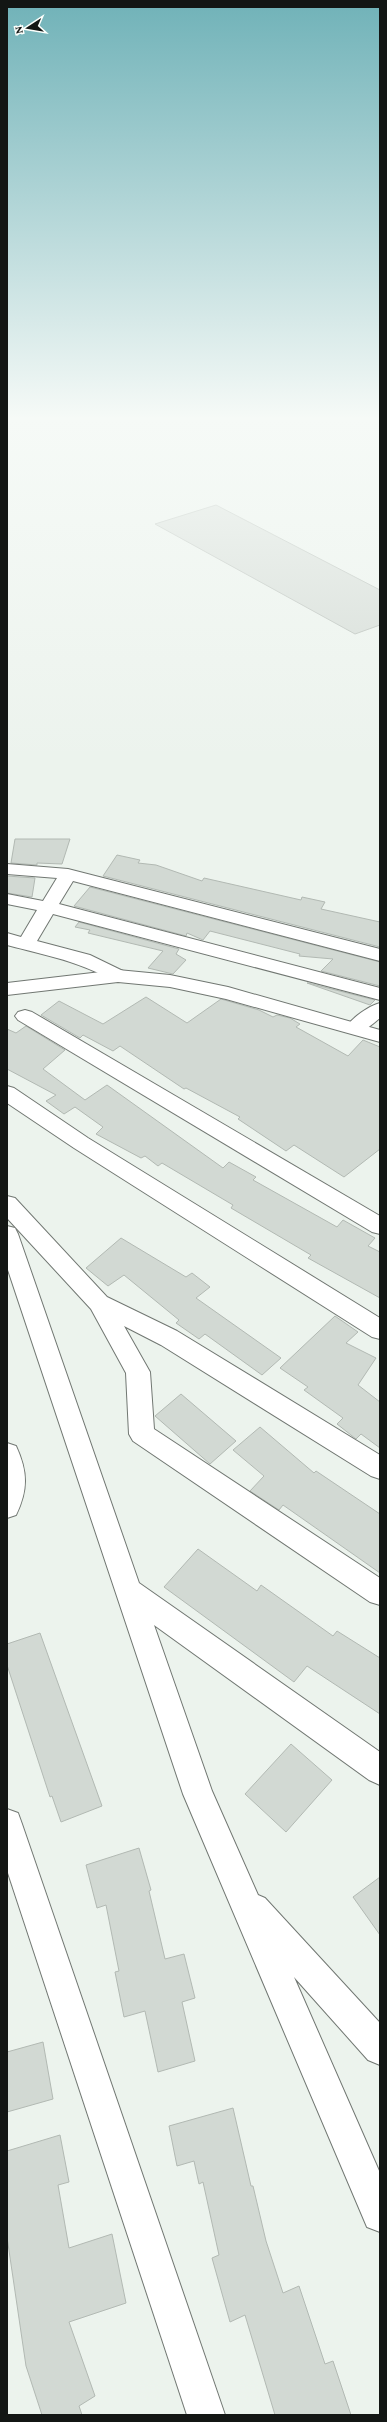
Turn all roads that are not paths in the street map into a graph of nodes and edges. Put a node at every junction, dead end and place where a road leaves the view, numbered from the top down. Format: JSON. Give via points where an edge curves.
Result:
{"nodes":[{"id":1,"x":7,"y":869,"type":"edge"},
{"id":2,"x":68,"y":874,"type":"junction"},
{"id":3,"x":7,"y":899,"type":"edge"},
{"id":4,"x":48,"y":908,"type":"junction"},
{"id":5,"x":7,"y":939,"type":"edge"},
{"id":6,"x":26,"y":944,"type":"junction"},
{"id":7,"x":380,"y":955,"type":"edge"},
{"id":8,"x":118,"y":976,"type":"junction"},
{"id":9,"x":7,"y":989,"type":"edge"},
{"id":10,"x":380,"y":994,"type":"edge"},
{"id":11,"x":380,"y":1009,"type":"edge"},
{"id":12,"x":25,"y":1016,"type":"dead end"},
{"id":13,"x":356,"y":1027,"type":"junction"},
{"id":14,"x":380,"y":1036,"type":"edge"},
{"id":15,"x":7,"y":1093,"type":"edge"},
{"id":16,"x":7,"y":1204,"type":"edge"},
{"id":17,"x":380,"y":1226,"type":"edge"},
{"id":18,"x":7,"y":1234,"type":"edge"},
{"id":19,"x":99,"y":1303,"type":"junction"},
{"id":20,"x":380,"y":1330,"type":"edge"},
{"id":21,"x":7,"y":1454,"type":"edge"},
{"id":22,"x":380,"y":1468,"type":"edge"},
{"id":23,"x":7,"y":1507,"type":"edge"},
{"id":24,"x":128,"y":1590,"type":"junction"},
{"id":25,"x":380,"y":1593,"type":"edge"},
{"id":26,"x":380,"y":1770,"type":"edge"},
{"id":27,"x":7,"y":1824,"type":"edge"},
{"id":28,"x":242,"y":1896,"type":"junction"},
{"id":29,"x":380,"y":2048,"type":"edge"},
{"id":30,"x":380,"y":2214,"type":"edge"},
{"id":31,"x":206,"y":2415,"type":"edge"}],
"edges":[{"from":1,"to":2,"type":"street"},
{"from":2,"to":4,"type":"street"},
{"from":2,"to":7,"type":"street"},
{"from":3,"to":4,"type":"street"},
{"from":4,"to":6,"type":"street"},
{"from":4,"to":10,"type":"street"},
{"from":5,"to":6,"type":"street"},
{"from":6,"to":8,"type":"street","via":[[84,959]]},
{"from":8,"to":9,"type":"street"},
{"from":8,"to":13,"type":"street","via":[[170,981],[228,993],[303,1015]]},
{"from":11,"to":13,"type":"street"},
{"from":12,"to":17,"type":"street"},
{"from":13,"to":14,"type":"street"},
{"from":15,"to":20,"type":"street","via":[[80,1143]]},
{"from":16,"to":19,"type":"street"},
{"from":18,"to":24,"type":"street"},
{"from":19,"to":22,"type":"street","via":[[170,1338]]},
{"from":19,"to":25,"type":"street","via":[[138,1372],[142,1434]]},
{"from":21,"to":23,"type":"street","via":[[14,1487]]},
{"from":24,"to":26,"type":"street"},
{"from":24,"to":28,"type":"street","via":[[198,1794]]},
{"from":27,"to":31,"type":"street"},
{"from":28,"to":29,"type":"street"},
{"from":28,"to":30,"type":"street"}]}
